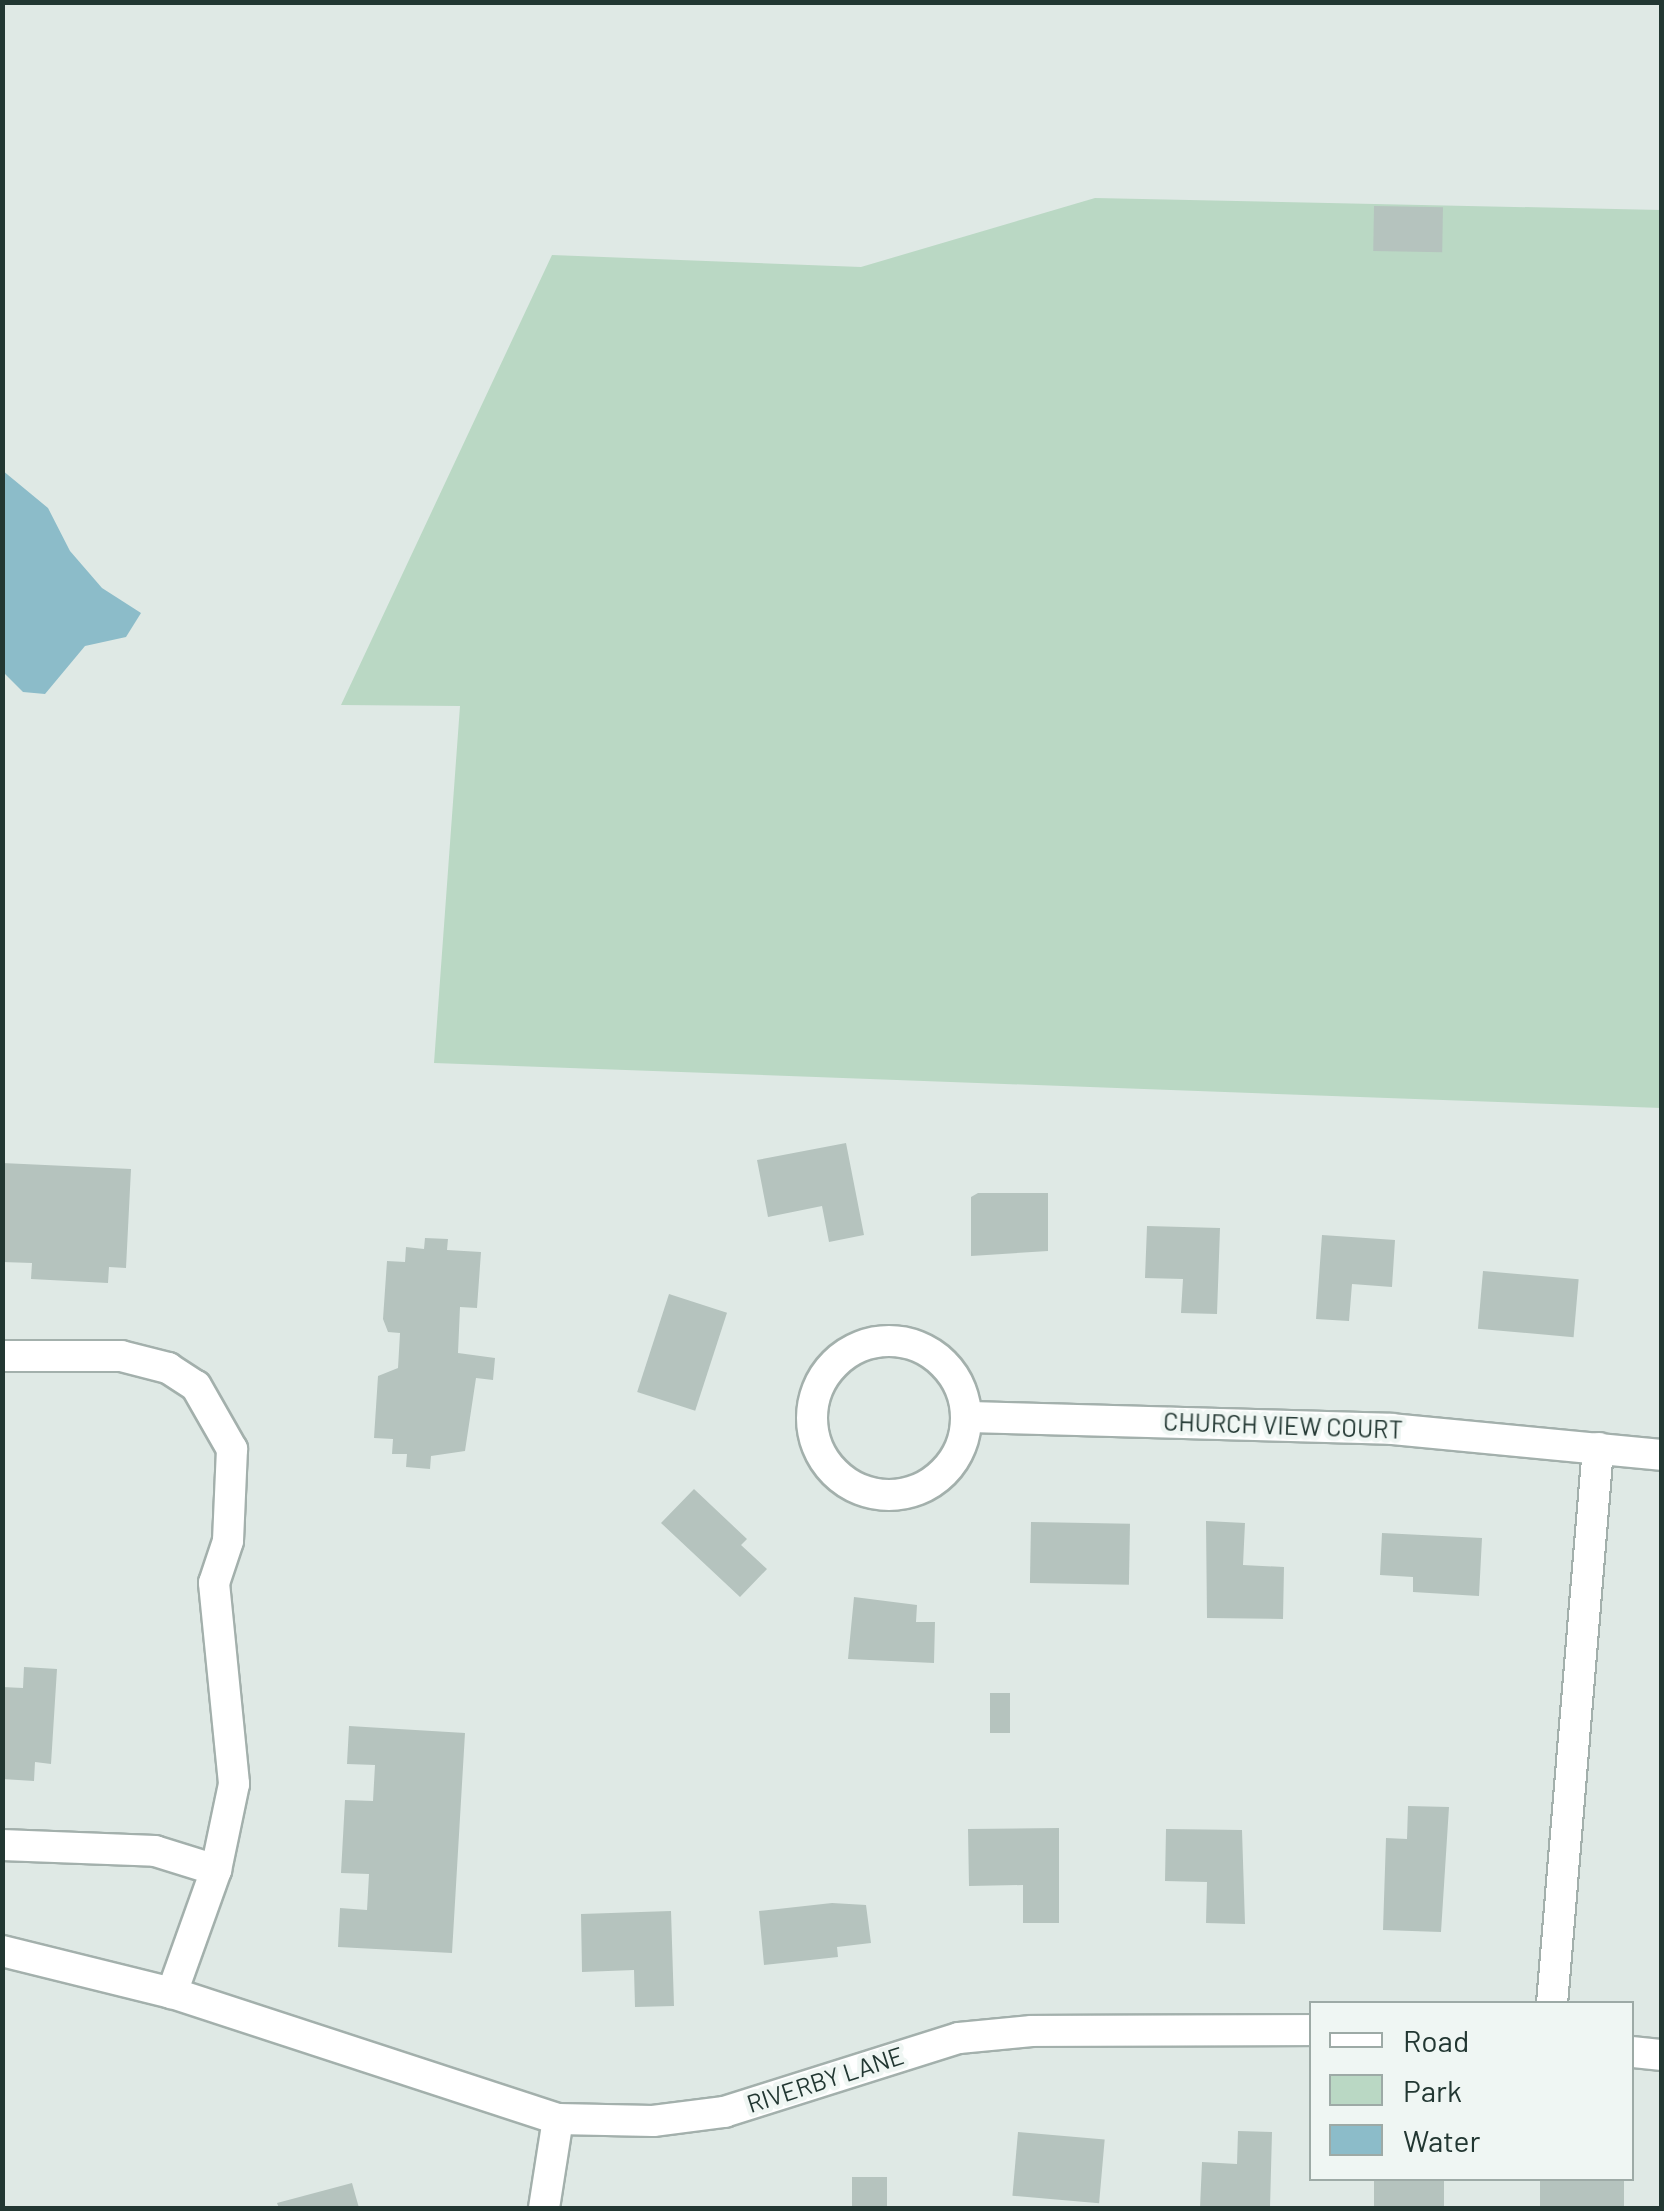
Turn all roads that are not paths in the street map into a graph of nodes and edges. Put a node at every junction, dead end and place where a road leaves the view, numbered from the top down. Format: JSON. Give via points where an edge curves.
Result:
{"nodes":[{"id":1,"x":2,"y":1356,"type":"edge"},
{"id":2,"x":967,"y":1417,"type":"junction"},
{"id":3,"x":1598,"y":1448,"type":"junction"},
{"id":4,"x":1662,"y":1455,"type":"edge"},
{"id":5,"x":2,"y":1845,"type":"edge"},
{"id":6,"x":216,"y":1870,"type":"junction"},
{"id":7,"x":2,"y":1951,"type":"edge"},
{"id":8,"x":172,"y":1993,"type":"junction"},
{"id":9,"x":1552,"y":2001,"type":"edge"},
{"id":10,"x":1309,"y":2030,"type":"edge"},
{"id":11,"x":1634,"y":2052,"type":"edge"},
{"id":12,"x":1662,"y":2054,"type":"edge"},
{"id":13,"x":558,"y":2119,"type":"junction"},
{"id":14,"x":544,"y":2208,"type":"edge"}],
"edges":[{"from":1,"to":6,"type":"street","via":[[121,1356],[168,1368],[196,1386],[218,1414],[232,1449],[228,1541],[214,1583],[234,1784]]},
{"from":2,"to":2,"type":"street","via":[[955,1379],[927,1350],[874,1342],[829,1369],[811,1419],[827,1464],[844,1481],[891,1496],[925,1486],[953,1462]]},
{"from":2,"to":3,"type":"street","name":"CHURCH VIEW COURT","via":[[1392,1429]]},
{"from":3,"to":4,"type":"street","name":"CHURCH VIEW COURT"},
{"from":3,"to":9,"type":"street"},
{"from":5,"to":6,"type":"street","via":[[154,1851]]},
{"from":6,"to":8,"type":"street"},
{"from":7,"to":8,"type":"street","name":"RIVERBY LANE"},
{"from":8,"to":13,"type":"street","name":"RIVERBY LANE"},
{"from":10,"to":13,"type":"street","name":"RIVERBY LANE","via":[[1032,2031],[959,2038],[724,2112],[652,2121]]},
{"from":11,"to":12,"type":"street"},
{"from":13,"to":14,"type":"street"}]}
